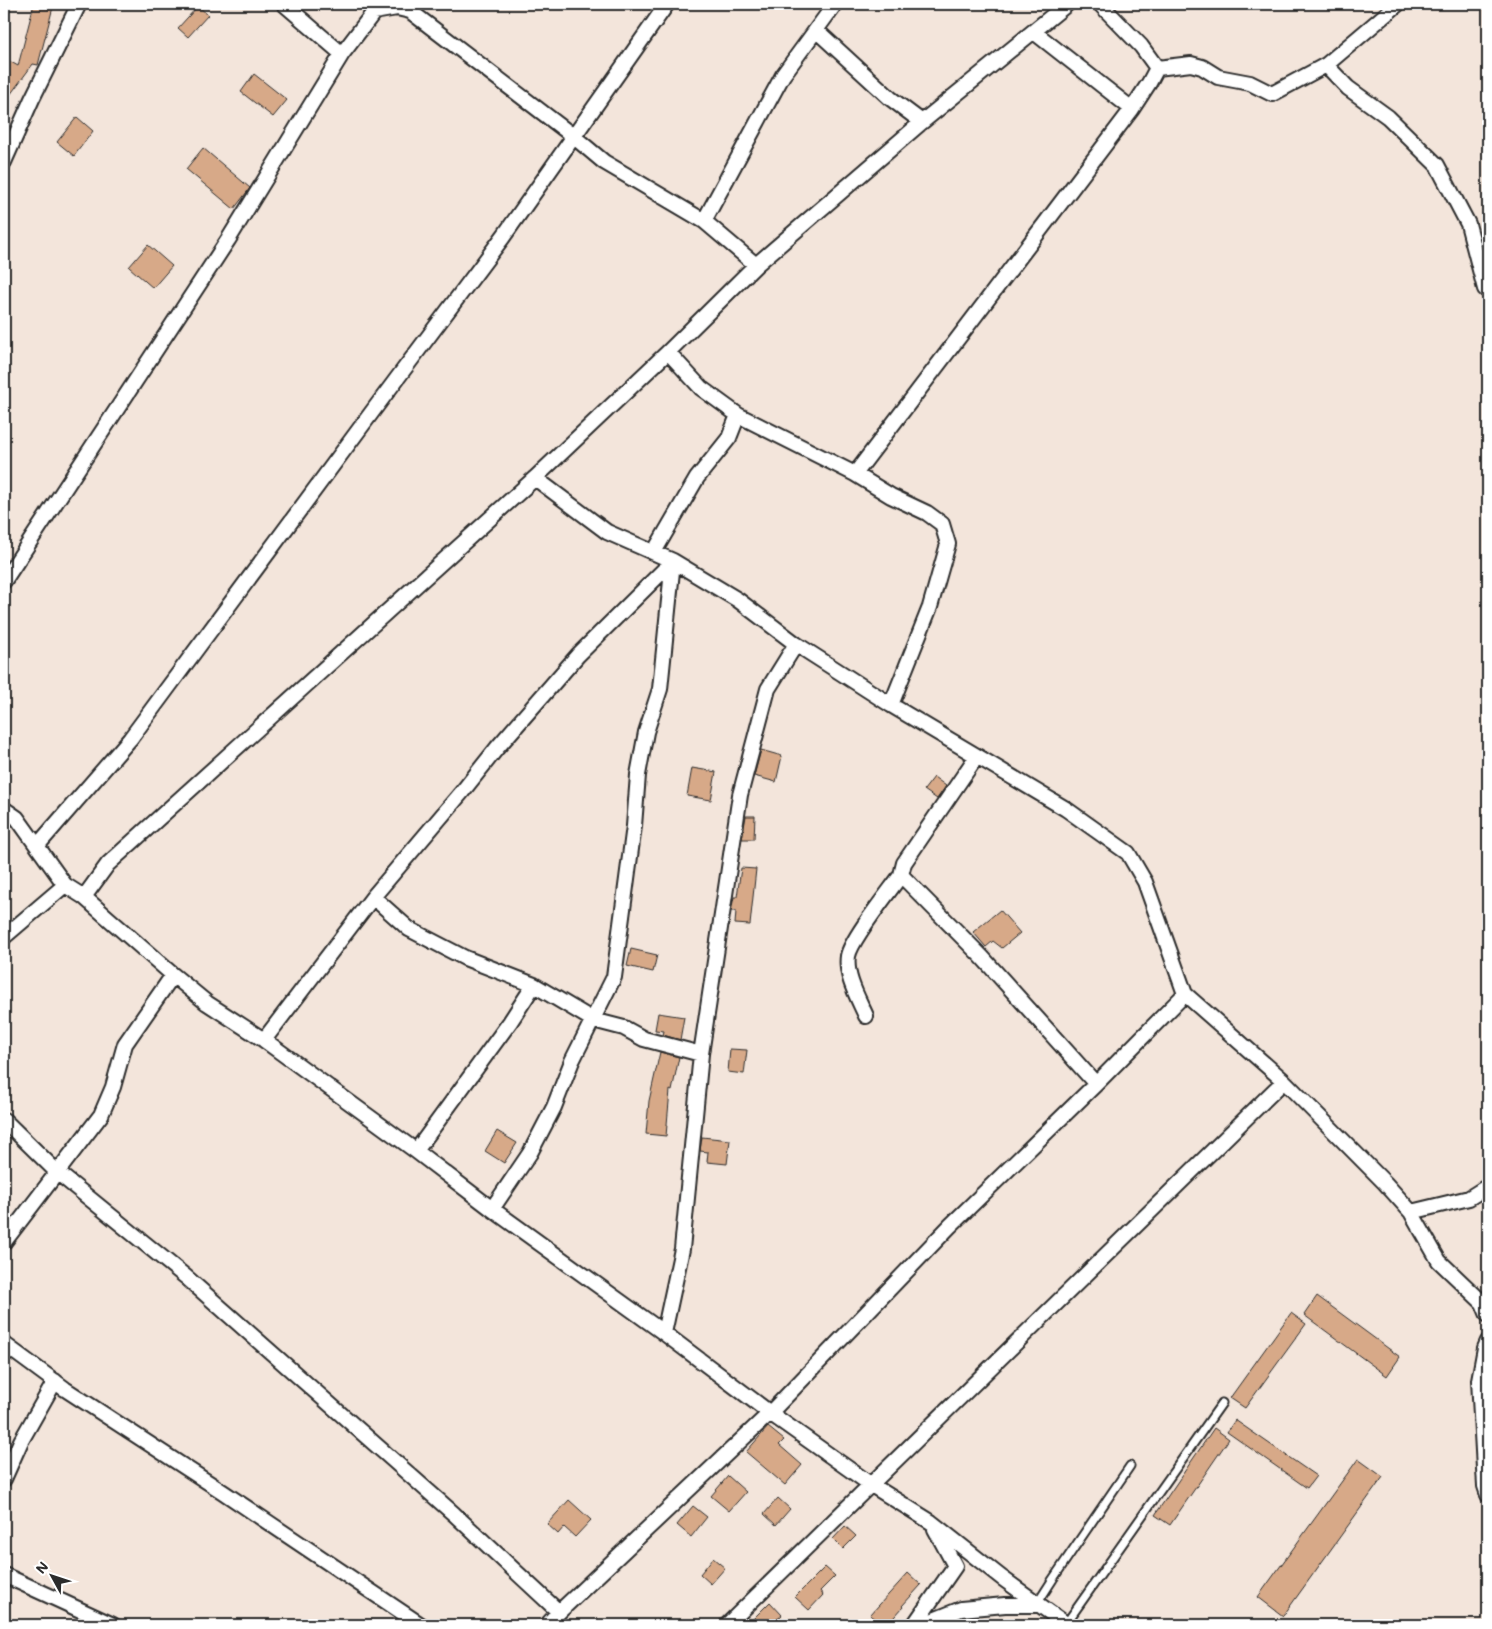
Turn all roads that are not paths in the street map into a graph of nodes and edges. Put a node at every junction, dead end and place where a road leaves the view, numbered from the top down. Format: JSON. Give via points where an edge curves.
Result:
{"nodes":[{"id":1,"x":79,"y":4,"type":"edge"},
{"id":2,"x":284,"y":4,"type":"edge"},
{"id":3,"x":666,"y":4,"type":"edge"},
{"id":4,"x":835,"y":4,"type":"edge"},
{"id":5,"x":1068,"y":4,"type":"edge"},
{"id":6,"x":1100,"y":4,"type":"edge"},
{"id":7,"x":1398,"y":4,"type":"edge"},
{"id":8,"x":378,"y":8,"type":"edge"},
{"id":9,"x":816,"y":30,"type":"junction"},
{"id":10,"x":1034,"y":32,"type":"junction"},
{"id":11,"x":342,"y":54,"type":"junction"},
{"id":12,"x":1326,"y":65,"type":"junction"},
{"id":13,"x":1158,"y":68,"type":"junction"},
{"id":14,"x":1132,"y":109,"type":"junction"},
{"id":15,"x":922,"y":122,"type":"junction"},
{"id":16,"x":573,"y":136,"type":"junction"},
{"id":17,"x":4,"y":162,"type":"edge"},
{"id":18,"x":704,"y":221,"type":"junction"},
{"id":19,"x":756,"y":265,"type":"junction"},
{"id":20,"x":1485,"y":288,"type":"dead end"},
{"id":21,"x":668,"y":352,"type":"junction"},
{"id":22,"x":738,"y":415,"type":"junction"},
{"id":23,"x":856,"y":474,"type":"junction"},
{"id":24,"x":535,"y":478,"type":"junction"},
{"id":25,"x":654,"y":552,"type":"junction"},
{"id":26,"x":673,"y":561,"type":"junction"},
{"id":27,"x":4,"y":582,"type":"edge"},
{"id":28,"x":796,"y":644,"type":"junction"},
{"id":29,"x":891,"y":705,"type":"junction"},
{"id":30,"x":977,"y":756,"type":"junction"},
{"id":31,"x":4,"y":810,"type":"edge"},
{"id":32,"x":37,"y":846,"type":"junction"},
{"id":33,"x":901,"y":875,"type":"junction"},
{"id":34,"x":65,"y":885,"type":"junction"},
{"id":35,"x":84,"y":897,"type":"junction"},
{"id":36,"x":373,"y":897,"type":"junction"},
{"id":37,"x":4,"y":937,"type":"edge"},
{"id":38,"x":173,"y":975,"type":"junction"},
{"id":39,"x":534,"y":985,"type":"junction"},
{"id":40,"x":1185,"y":994,"type":"junction"},
{"id":41,"x":866,"y":1016,"type":"dead end"},
{"id":42,"x":593,"y":1020,"type":"junction"},
{"id":43,"x":264,"y":1040,"type":"junction"},
{"id":44,"x":701,"y":1054,"type":"junction"},
{"id":45,"x":1284,"y":1081,"type":"junction"},
{"id":46,"x":1096,"y":1084,"type":"junction"},
{"id":47,"x":4,"y":1120,"type":"edge"},
{"id":48,"x":416,"y":1151,"type":"junction"},
{"id":49,"x":57,"y":1172,"type":"junction"},
{"id":50,"x":1488,"y":1186,"type":"edge"},
{"id":51,"x":492,"y":1209,"type":"junction"},
{"id":52,"x":1411,"y":1212,"type":"junction"},
{"id":53,"x":4,"y":1242,"type":"edge"},
{"id":54,"x":1488,"y":1315,"type":"edge"},
{"id":55,"x":664,"y":1333,"type":"junction"},
{"id":56,"x":1488,"y":1341,"type":"edge"},
{"id":57,"x":4,"y":1344,"type":"edge"},
{"id":58,"x":55,"y":1382,"type":"junction"},
{"id":59,"x":1222,"y":1404,"type":"dead end"},
{"id":60,"x":770,"y":1413,"type":"junction"},
{"id":61,"x":1130,"y":1466,"type":"dead end"},
{"id":62,"x":4,"y":1479,"type":"edge"},
{"id":63,"x":870,"y":1484,"type":"junction"},
{"id":64,"x":1488,"y":1495,"type":"edge"},
{"id":65,"x":932,"y":1522,"type":"junction"},
{"id":66,"x":4,"y":1576,"type":"edge"},
{"id":67,"x":1037,"y":1605,"type":"junction"},
{"id":68,"x":559,"y":1612,"type":"junction"},
{"id":69,"x":113,"y":1625,"type":"edge"},
{"id":70,"x":421,"y":1625,"type":"edge"},
{"id":71,"x":547,"y":1625,"type":"edge"},
{"id":72,"x":727,"y":1625,"type":"edge"},
{"id":73,"x":914,"y":1625,"type":"edge"},
{"id":74,"x":922,"y":1625,"type":"edge"},
{"id":75,"x":1066,"y":1625,"type":"edge"}],
"edges":[{"from":1,"to":17,"type":"street"},
{"from":2,"to":11,"type":"street"},
{"from":3,"to":16,"type":"street"},
{"from":4,"to":9,"type":"street"},
{"from":5,"to":10,"type":"street"},
{"from":6,"to":13,"type":"street"},
{"from":7,"to":12,"type":"street"},
{"from":8,"to":11,"type":"street"},
{"from":8,"to":16,"type":"street","via":[[410,11]]},
{"from":9,"to":15,"type":"street","via":[[890,98]]},
{"from":9,"to":18,"type":"street","via":[[783,75]]},
{"from":10,"to":14,"type":"street"},
{"from":10,"to":15,"type":"street"},
{"from":11,"to":27,"type":"street","via":[[228,240]]},
{"from":12,"to":13,"type":"street","via":[[1272,94],[1250,83],[1218,77],[1191,64]]},
{"from":12,"to":20,"type":"street","via":[[1348,88],[1388,117],[1437,166],[1468,224]]},
{"from":13,"to":14,"type":"street"},
{"from":14,"to":23,"type":"street"},
{"from":15,"to":19,"type":"street"},
{"from":16,"to":18,"type":"street","via":[[604,162]]},
{"from":16,"to":32,"type":"street","via":[[503,237],[130,739]]},
{"from":18,"to":19,"type":"street"},
{"from":19,"to":21,"type":"street"},
{"from":21,"to":22,"type":"street","via":[[701,388]]},
{"from":21,"to":24,"type":"street"},
{"from":22,"to":23,"type":"street"},
{"from":22,"to":25,"type":"street","via":[[729,438],[697,478]]},
{"from":23,"to":29,"type":"street","via":[[942,524],[948,544],[930,607]]},
{"from":24,"to":25,"type":"street","via":[[607,532]]},
{"from":24,"to":35,"type":"street","via":[[108,864]]},
{"from":25,"to":26,"type":"street"},
{"from":26,"to":28,"type":"street","via":[[738,600]]},
{"from":26,"to":36,"type":"street","via":[[578,655]]},
{"from":26,"to":42,"type":"street","via":[[660,689],[646,732],[638,775],[614,977]]},
{"from":28,"to":29,"type":"street"},
{"from":28,"to":44,"type":"street","via":[[768,689],[740,795]]},
{"from":29,"to":30,"type":"street"},
{"from":30,"to":33,"type":"street","via":[[904,862]]},
{"from":30,"to":40,"type":"street","via":[[1066,809],[1128,853],[1145,882]]},
{"from":31,"to":32,"type":"street","via":[[18,818]]},
{"from":32,"to":34,"type":"street"},
{"from":33,"to":41,"type":"street","via":[[854,942],[848,956],[854,990]]},
{"from":33,"to":46,"type":"street","via":[[982,957]]},
{"from":34,"to":35,"type":"street"},
{"from":34,"to":37,"type":"street"},
{"from":35,"to":38,"type":"street"},
{"from":36,"to":39,"type":"street","via":[[409,929],[465,958]]},
{"from":36,"to":43,"type":"street"},
{"from":38,"to":43,"type":"street","via":[[207,1003]]},
{"from":38,"to":49,"type":"street","via":[[125,1044],[113,1088],[101,1115]]},
{"from":39,"to":42,"type":"street"},
{"from":39,"to":48,"type":"street"},
{"from":40,"to":45,"type":"street"},
{"from":40,"to":46,"type":"street"},
{"from":42,"to":44,"type":"street","via":[[624,1028],[644,1039]]},
{"from":42,"to":51,"type":"street","via":[[538,1138]]},
{"from":43,"to":48,"type":"street"},
{"from":44,"to":55,"type":"street","via":[[682,1248]]},
{"from":45,"to":52,"type":"street"},
{"from":45,"to":63,"type":"street"},
{"from":46,"to":60,"type":"street","via":[[950,1226]]},
{"from":47,"to":49,"type":"street"},
{"from":48,"to":51,"type":"street"},
{"from":49,"to":53,"type":"street"},
{"from":49,"to":68,"type":"street","via":[[193,1283],[454,1514]]},
{"from":50,"to":52,"type":"street","via":[[1469,1198]]},
{"from":51,"to":55,"type":"street"},
{"from":52,"to":54,"type":"street","via":[[1439,1261],[1483,1303]]},
{"from":55,"to":60,"type":"street"},
{"from":56,"to":64,"type":"street","via":[[1479,1380]]},
{"from":57,"to":58,"type":"street"},
{"from":58,"to":62,"type":"street","via":[[21,1441]]},
{"from":58,"to":70,"type":"street"},
{"from":59,"to":75,"type":"lane"},
{"from":60,"to":63,"type":"street"},
{"from":60,"to":68,"type":"street"},
{"from":61,"to":67,"type":"lane"},
{"from":63,"to":65,"type":"street"},
{"from":63,"to":72,"type":"street"},
{"from":65,"to":67,"type":"street"},
{"from":65,"to":73,"type":"street","via":[[955,1566]]},
{"from":66,"to":69,"type":"street"},
{"from":67,"to":74,"type":"street","via":[[961,1609]]},
{"from":67,"to":75,"type":"street"},
{"from":68,"to":71,"type":"street"}]}
